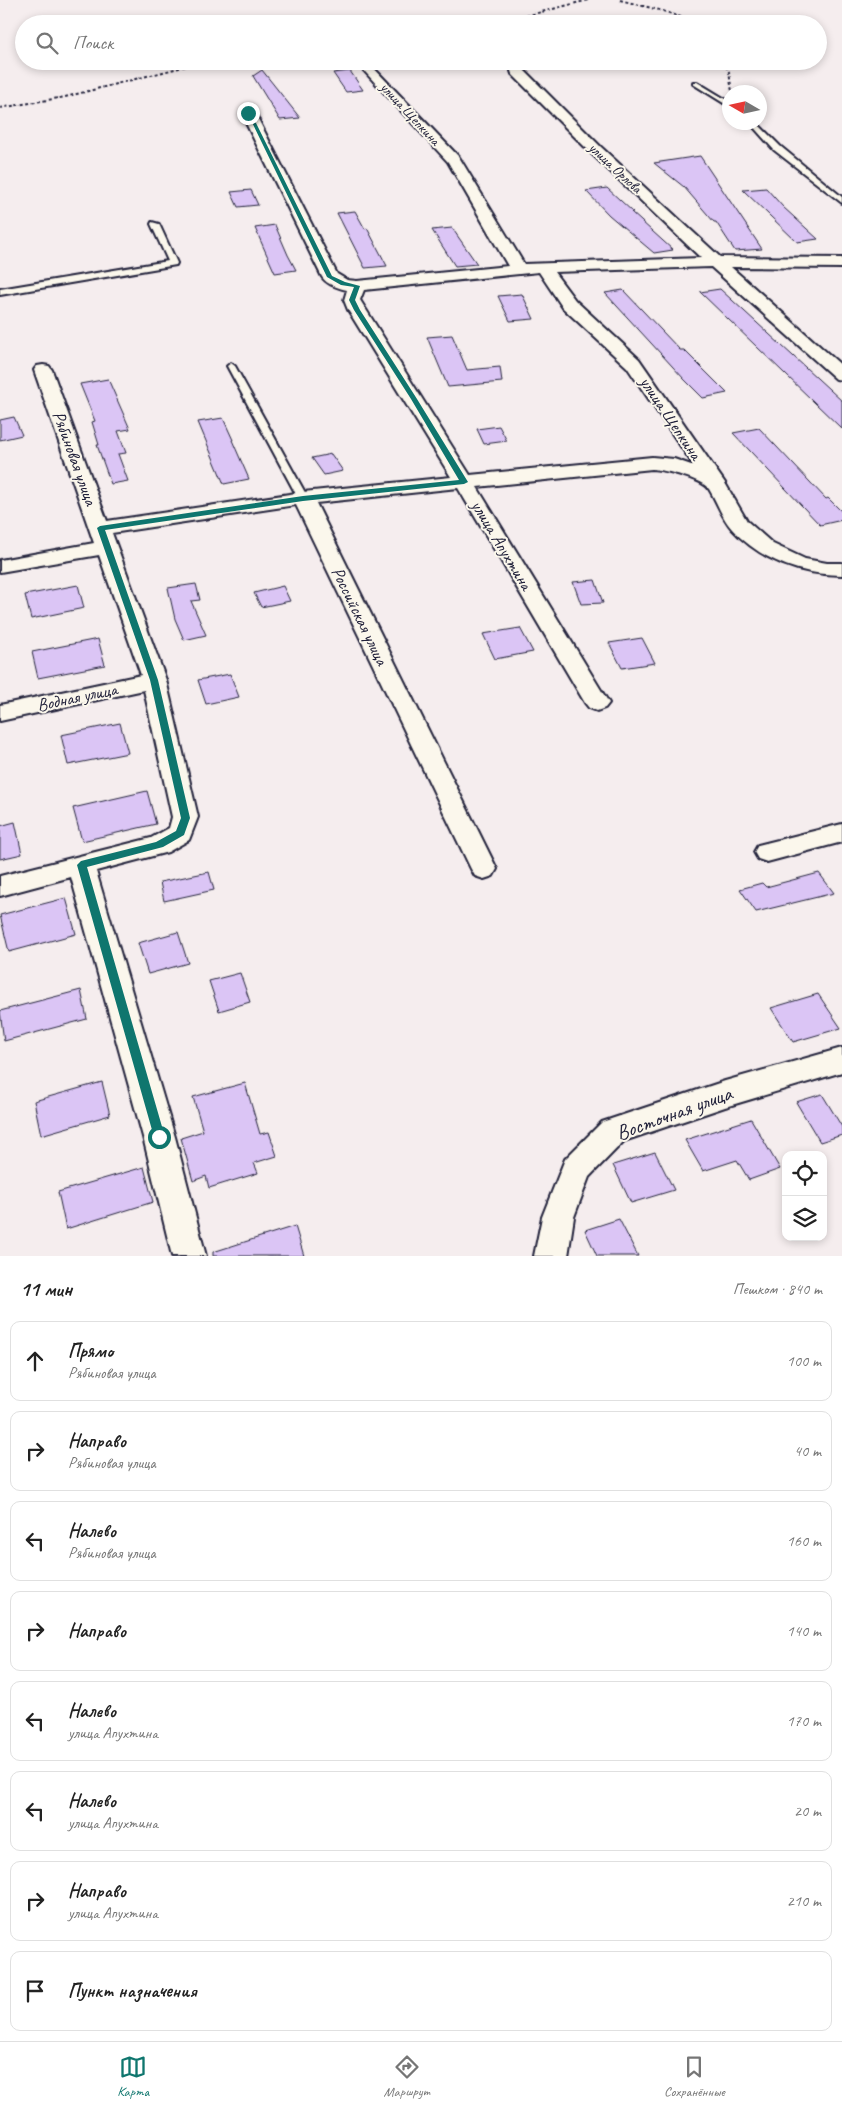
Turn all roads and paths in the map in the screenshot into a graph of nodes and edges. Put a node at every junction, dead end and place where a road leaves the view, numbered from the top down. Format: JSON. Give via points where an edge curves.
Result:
{"nodes":[{"id":1,"x":588,"y":0,"type":"edge"},
{"id":2,"x":620,"y":0,"type":"edge"},
{"id":3,"x":530,"y":15,"type":"edge"},
{"id":4,"x":674,"y":15,"type":"edge"},
{"id":5,"x":171,"y":70,"type":"edge"},
{"id":6,"x":369,"y":70,"type":"edge"},
{"id":7,"x":728,"y":70,"type":"edge"},
{"id":8,"x":518,"y":71,"type":"dead end"},
{"id":9,"x":695,"y":83,"type":"dead end"},
{"id":10,"x":731,"y":85,"type":"edge"},
{"id":11,"x":722,"y":100,"type":"edge"},
{"id":12,"x":0,"y":108,"type":"edge"},
{"id":13,"x":248,"y":113,"type":"dead end"},
{"id":14,"x":759,"y":130,"type":"edge"},
{"id":15,"x":842,"y":201,"type":"edge"},
{"id":16,"x":154,"y":224,"type":"dead end"},
{"id":17,"x":715,"y":262,"type":"junction"},
{"id":18,"x":842,"y":263,"type":"edge"},
{"id":19,"x":543,"y":267,"type":"junction"},
{"id":20,"x":519,"y":270,"type":"junction"},
{"id":21,"x":357,"y":286,"type":"junction"},
{"id":22,"x":0,"y":292,"type":"edge"},
{"id":23,"x":231,"y":366,"type":"dead end"},
{"id":24,"x":43,"y":370,"type":"dead end"},
{"id":25,"x":842,"y":375,"type":"edge"},
{"id":26,"x":464,"y":482,"type":"junction"},
{"id":27,"x":715,"y":482,"type":"junction"},
{"id":28,"x":303,"y":498,"type":"junction"},
{"id":29,"x":104,"y":538,"type":"junction"},
{"id":30,"x":0,"y":566,"type":"edge"},
{"id":31,"x":842,"y":569,"type":"edge"},
{"id":32,"x":154,"y":680,"type":"junction"},
{"id":33,"x":597,"y":703,"type":"dead end"},
{"id":34,"x":0,"y":713,"type":"edge"},
{"id":35,"x":842,"y":833,"type":"edge"},
{"id":36,"x":767,"y":852,"type":"dead end"},
{"id":37,"x":81,"y":865,"type":"junction"},
{"id":38,"x":484,"y":869,"type":"dead end"},
{"id":39,"x":0,"y":886,"type":"edge"},
{"id":40,"x":842,"y":1060,"type":"edge"},
{"id":41,"x":189,"y":1256,"type":"edge"},
{"id":42,"x":551,"y":1256,"type":"edge"}],
"edges":[{"from":1,"to":3,"type":"path"},
{"from":2,"to":4,"type":"path"},
{"from":5,"to":12,"type":"path","via":[[65,97]]},
{"from":6,"to":20,"type":"street","name":"улица Щепкина","via":[[454,160]]},
{"from":7,"to":10,"type":"path"},
{"from":8,"to":17,"type":"street","name":"улица Орлова","via":[[568,123]]},
{"from":9,"to":11,"type":"lane"},
{"from":13,"to":21,"type":"street","via":[[330,277],[343,284]]},
{"from":14,"to":15,"type":"lane","via":[[776,148]]},
{"from":16,"to":22,"type":"lane","via":[[173,263]]},
{"from":17,"to":18,"type":"street"},
{"from":17,"to":19,"type":"street"},
{"from":17,"to":25,"type":"street","name":"улица Орлова"},
{"from":19,"to":20,"type":"street"},
{"from":19,"to":27,"type":"street","name":"улица Щепкина","via":[[570,304],[633,363]]},
{"from":20,"to":21,"type":"street"},
{"from":21,"to":26,"type":"street","name":"улица Апухтина","via":[[352,300],[357,310]]},
{"from":23,"to":28,"type":"lane","name":"Российская улица"},
{"from":24,"to":29,"type":"street","name":"Рябиновая улица"},
{"from":26,"to":27,"type":"street","via":[[652,463],[674,465]]},
{"from":26,"to":28,"type":"street"},
{"from":26,"to":33,"type":"street","name":"улица Апухтина"},
{"from":27,"to":31,"type":"street","name":"улица Щепкина","via":[[739,525],[766,548],[799,564],[827,570]]},
{"from":28,"to":29,"type":"street"},
{"from":28,"to":38,"type":"street","name":"Российская улица"},
{"from":29,"to":30,"type":"street"},
{"from":29,"to":32,"type":"street","name":"Рябиновая улица"},
{"from":32,"to":34,"type":"street","name":"Водная улица"},
{"from":32,"to":37,"type":"street","name":"Рябиновая улица","via":[[185,818],[180,833],[159,845]]},
{"from":35,"to":36,"type":"street"},
{"from":37,"to":39,"type":"street","name":"Рябиновая улица"},
{"from":37,"to":41,"type":"street","via":[[159,1137]]},
{"from":40,"to":42,"type":"street","name":"Восточная улица","via":[[613,1131],[576,1169],[558,1217]]}]}
